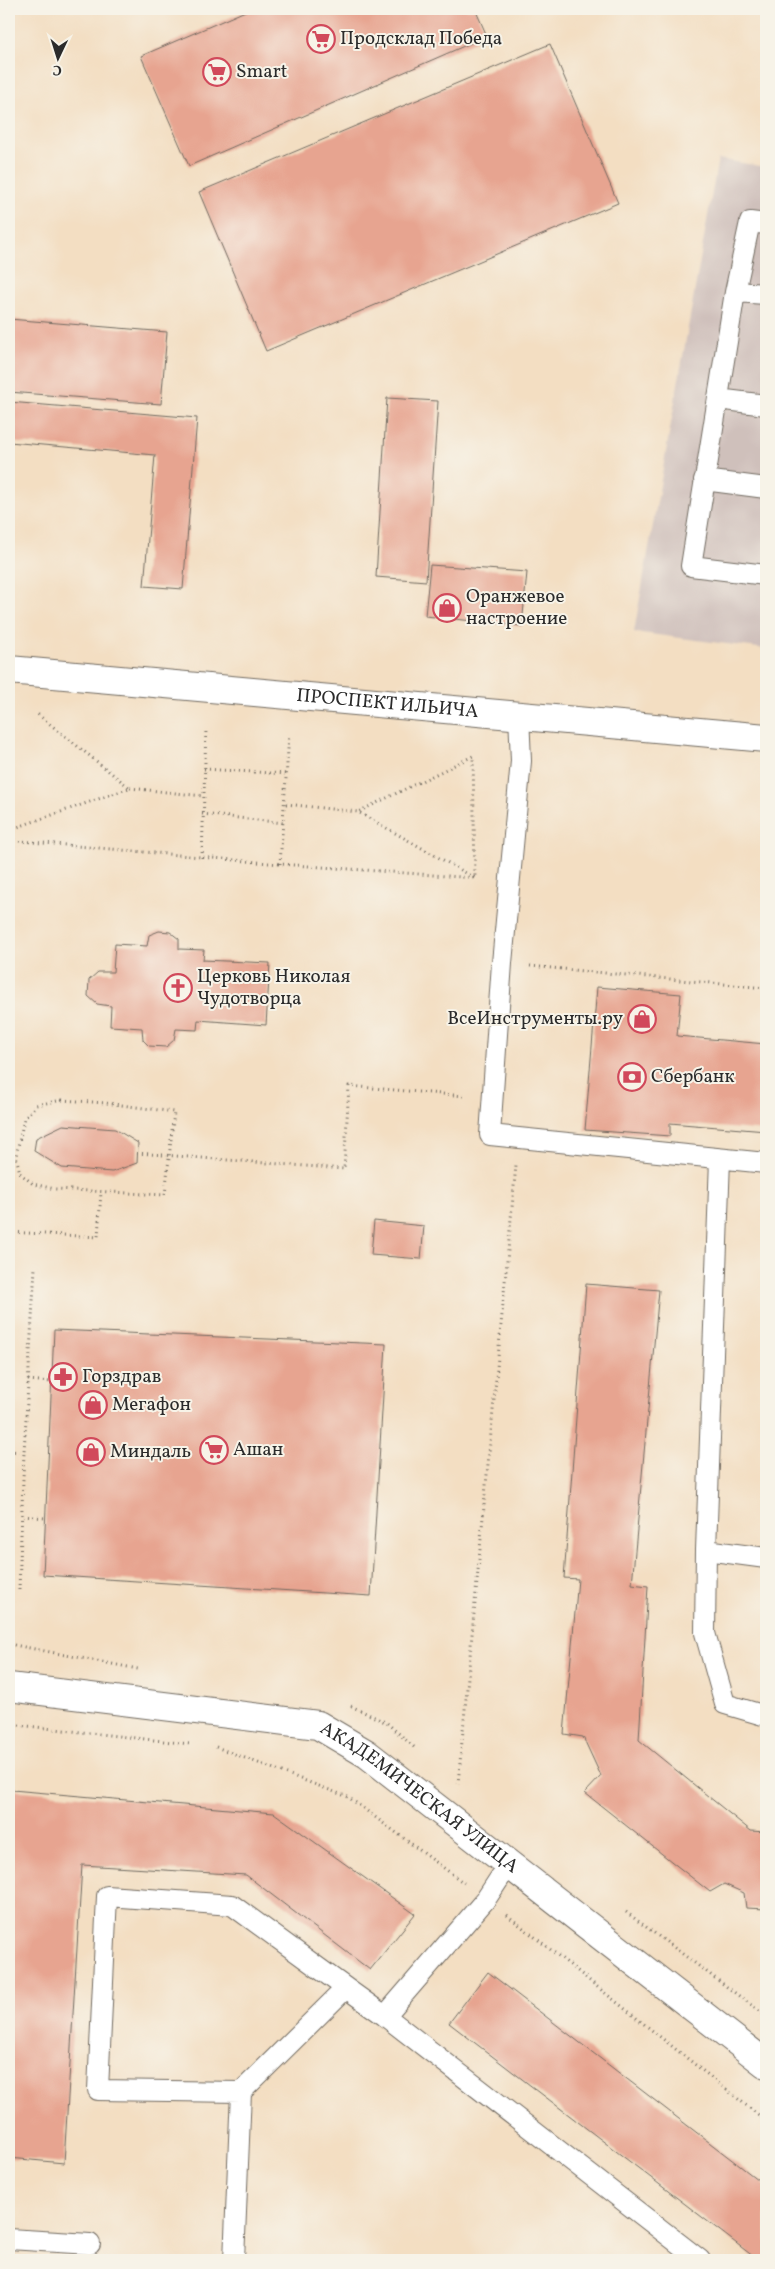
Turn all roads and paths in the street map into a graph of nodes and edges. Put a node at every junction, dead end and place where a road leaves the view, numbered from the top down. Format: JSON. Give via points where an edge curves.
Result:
{"nodes":[{"id":1,"x":766,"y":224,"type":"edge"},
{"id":2,"x":735,"y":292,"type":"junction"},
{"id":3,"x":766,"y":294,"type":"edge"},
{"id":4,"x":718,"y":399,"type":"junction"},
{"id":5,"x":766,"y":405,"type":"edge"},
{"id":6,"x":704,"y":480,"type":"junction"},
{"id":7,"x":766,"y":488,"type":"edge"},
{"id":8,"x":766,"y":575,"type":"edge"},
{"id":9,"x":9,"y":670,"type":"edge"},
{"id":10,"x":36,"y":713,"type":"dead end"},
{"id":11,"x":519,"y":715,"type":"junction"},
{"id":12,"x":206,"y":730,"type":"dead end"},
{"id":13,"x":289,"y":735,"type":"dead end"},
{"id":14,"x":766,"y":738,"type":"edge"},
{"id":15,"x":204,"y":769,"type":"junction"},
{"id":16,"x":287,"y":774,"type":"junction"},
{"id":17,"x":130,"y":788,"type":"junction"},
{"id":18,"x":203,"y":796,"type":"junction"},
{"id":19,"x":286,"y":804,"type":"junction"},
{"id":20,"x":358,"y":812,"type":"junction"},
{"id":21,"x":202,"y":814,"type":"junction"},
{"id":22,"x":284,"y":823,"type":"junction"},
{"id":23,"x":9,"y":830,"type":"edge"},
{"id":24,"x":9,"y":840,"type":"edge"},
{"id":25,"x":202,"y":858,"type":"junction"},
{"id":26,"x":280,"y":864,"type":"junction"},
{"id":27,"x":475,"y":878,"type":"junction"},
{"id":28,"x":502,"y":963,"type":"junction"},
{"id":29,"x":766,"y":988,"type":"edge"},
{"id":30,"x":492,"y":1098,"type":"junction"},
{"id":31,"x":137,"y":1153,"type":"dead end"},
{"id":32,"x":169,"y":1154,"type":"junction"},
{"id":33,"x":720,"y":1159,"type":"junction"},
{"id":34,"x":516,"y":1163,"type":"dead end"},
{"id":35,"x":766,"y":1163,"type":"edge"},
{"id":36,"x":101,"y":1192,"type":"junction"},
{"id":37,"x":9,"y":1232,"type":"edge"},
{"id":38,"x":35,"y":1268,"type":"dead end"},
{"id":39,"x":28,"y":1380,"type":"junction"},
{"id":40,"x":51,"y":1382,"type":"dead end"},
{"id":41,"x":9,"y":1451,"type":"edge"},
{"id":42,"x":24,"y":1452,"type":"junction"},
{"id":43,"x":23,"y":1516,"type":"junction"},
{"id":44,"x":45,"y":1518,"type":"dead end"},
{"id":45,"x":706,"y":1550,"type":"junction"},
{"id":46,"x":766,"y":1558,"type":"edge"},
{"id":47,"x":19,"y":1590,"type":"dead end"},
{"id":48,"x":9,"y":1687,"type":"edge"},
{"id":49,"x":766,"y":1716,"type":"edge"},
{"id":50,"x":9,"y":1724,"type":"edge"},
{"id":51,"x":196,"y":1744,"type":"dead end"},
{"id":52,"x":206,"y":1746,"type":"dead end"},
{"id":53,"x":457,"y":1787,"type":"dead end"},
{"id":54,"x":509,"y":1864,"type":"junction"},
{"id":55,"x":486,"y":1899,"type":"junction"},
{"id":56,"x":346,"y":1988,"type":"junction"},
{"id":57,"x":385,"y":2016,"type":"junction"},
{"id":58,"x":766,"y":2064,"type":"edge"},
{"id":59,"x":241,"y":2092,"type":"junction"},
{"id":60,"x":766,"y":2121,"type":"edge"},
{"id":61,"x":9,"y":2239,"type":"edge"},
{"id":62,"x":90,"y":2244,"type":"dead end"},
{"id":63,"x":234,"y":2260,"type":"edge"},
{"id":64,"x":700,"y":2260,"type":"edge"}],
"edges":[{"from":1,"to":2,"type":"lane","via":[[750,222]]},
{"from":2,"to":3,"type":"lane"},
{"from":2,"to":4,"type":"lane"},
{"from":4,"to":5,"type":"lane"},
{"from":4,"to":6,"type":"lane"},
{"from":6,"to":7,"type":"lane"},
{"from":6,"to":8,"type":"lane","via":[[690,566]]},
{"from":9,"to":11,"type":"street","name":"ПРОСПЕКТ ИЛЬИЧА"},
{"from":10,"to":17,"type":"path"},
{"from":11,"to":14,"type":"street","name":"ПРОСПЕКТ ИЛЬИЧА"},
{"from":11,"to":28,"type":"lane","via":[[521,761]]},
{"from":12,"to":15,"type":"path"},
{"from":13,"to":16,"type":"path"},
{"from":15,"to":16,"type":"path"},
{"from":15,"to":18,"type":"path"},
{"from":16,"to":19,"type":"path"},
{"from":17,"to":18,"type":"path"},
{"from":17,"to":23,"type":"path"},
{"from":18,"to":21,"type":"path"},
{"from":19,"to":20,"type":"path"},
{"from":19,"to":22,"type":"path"},
{"from":20,"to":27,"type":"path"},
{"from":20,"to":27,"type":"path","via":[[473,756]]},
{"from":21,"to":22,"type":"path"},
{"from":21,"to":25,"type":"path"},
{"from":22,"to":26,"type":"path"},
{"from":24,"to":25,"type":"path"},
{"from":25,"to":26,"type":"path"},
{"from":26,"to":27,"type":"path"},
{"from":28,"to":29,"type":"path"},
{"from":28,"to":30,"type":"lane"},
{"from":30,"to":32,"type":"path","via":[[349,1086],[344,1168]]},
{"from":30,"to":33,"type":"lane","via":[[490,1135]]},
{"from":31,"to":32,"type":"path"},
{"from":32,"to":36,"type":"path","via":[[164,1195]]},
{"from":32,"to":36,"type":"path","via":[[174,1112],[62,1100],[36,1105],[24,1119],[18,1139],[16,1156],[20,1173],[40,1186]]},
{"from":33,"to":35,"type":"lane"},
{"from":33,"to":45,"type":"lane"},
{"from":34,"to":53,"type":"path"},
{"from":36,"to":37,"type":"path","via":[[98,1237]]},
{"from":38,"to":39,"type":"path"},
{"from":39,"to":40,"type":"path"},
{"from":39,"to":42,"type":"path"},
{"from":41,"to":42,"type":"path"},
{"from":42,"to":43,"type":"path"},
{"from":43,"to":44,"type":"path"},
{"from":43,"to":47,"type":"path"},
{"from":45,"to":46,"type":"lane"},
{"from":45,"to":49,"type":"lane","via":[[705,1633],[725,1704]]},
{"from":48,"to":54,"type":"street","name":"АКАДЕМИЧЕСКАЯ УЛИЦА","via":[[318,1725],[367,1754]]},
{"from":50,"to":51,"type":"path"},
{"from":52,"to":55,"type":"path","via":[[348,1797]]},
{"from":54,"to":55,"type":"lane"},
{"from":54,"to":58,"type":"street","name":"АКАДЕМИЧЕСКАЯ УЛИЦА"},
{"from":55,"to":57,"type":"lane"},
{"from":55,"to":60,"type":"path"},
{"from":56,"to":57,"type":"lane"},
{"from":56,"to":59,"type":"lane"},
{"from":56,"to":59,"type":"lane","via":[[232,1905],[107,1896],[98,2090]]},
{"from":57,"to":64,"type":"lane"},
{"from":59,"to":63,"type":"lane"},
{"from":61,"to":62,"type":"lane"}]}
